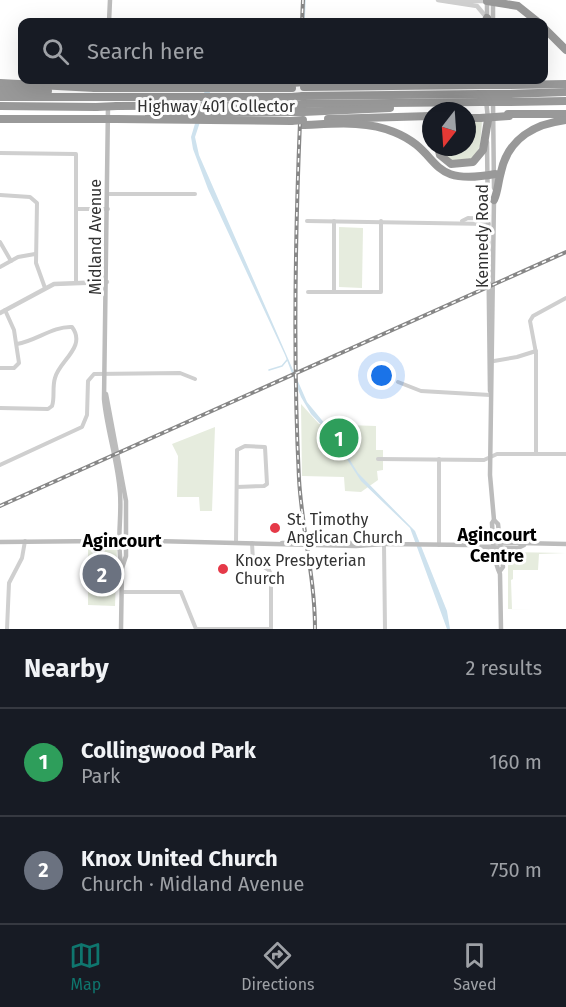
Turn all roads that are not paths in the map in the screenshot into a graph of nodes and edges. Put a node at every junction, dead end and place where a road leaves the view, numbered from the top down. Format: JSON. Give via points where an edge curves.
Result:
{"nodes":[{"id":1,"x":110,"y":0,"type":"edge"},
{"id":2,"x":438,"y":0,"type":"edge"},
{"id":3,"x":447,"y":0,"type":"edge"},
{"id":4,"x":487,"y":0,"type":"edge"},
{"id":5,"x":493,"y":0,"type":"edge"},
{"id":6,"x":109,"y":18,"type":"edge"},
{"id":7,"x":486,"y":18,"type":"edge"},
{"id":8,"x":488,"y":18,"type":"edge"},
{"id":9,"x":489,"y":18,"type":"edge"},
{"id":10,"x":533,"y":18,"type":"edge"},
{"id":11,"x":548,"y":33,"type":"edge"},
{"id":12,"x":566,"y":50,"type":"edge"},
{"id":13,"x":0,"y":83,"type":"edge"},
{"id":14,"x":109,"y":84,"type":"edge"},
{"id":15,"x":312,"y":84,"type":"edge"},
{"id":16,"x":494,"y":84,"type":"edge"},
{"id":17,"x":566,"y":84,"type":"edge"},
{"id":18,"x":304,"y":85,"type":"junction"},
{"id":19,"x":67,"y":87,"type":"junction"},
{"id":20,"x":510,"y":88,"type":"edge"},
{"id":21,"x":0,"y":90,"type":"edge"},
{"id":22,"x":480,"y":91,"type":"edge"},
{"id":23,"x":566,"y":93,"type":"edge"},
{"id":24,"x":0,"y":97,"type":"edge"},
{"id":25,"x":566,"y":101,"type":"edge"},
{"id":26,"x":118,"y":102,"type":"junction"},
{"id":27,"x":292,"y":104,"type":"junction"},
{"id":28,"x":0,"y":106,"type":"edge"},
{"id":29,"x":303,"y":112,"type":"junction"},
{"id":30,"x":566,"y":114,"type":"edge"},
{"id":31,"x":422,"y":116,"type":"edge"},
{"id":32,"x":476,"y":118,"type":"edge"},
{"id":33,"x":482,"y":118,"type":"junction"},
{"id":34,"x":0,"y":119,"type":"edge"},
{"id":35,"x":136,"y":120,"type":"junction"},
{"id":36,"x":566,"y":120,"type":"edge"},
{"id":37,"x":0,"y":153,"type":"edge"},
{"id":38,"x":441,"y":156,"type":"edge"},
{"id":39,"x":491,"y":175,"type":"junction"},
{"id":40,"x":108,"y":194,"type":"junction"},
{"id":41,"x":195,"y":194,"type":"dead end"},
{"id":42,"x":0,"y":195,"type":"edge"},
{"id":43,"x":494,"y":200,"type":"junction"},
{"id":44,"x":76,"y":209,"type":"junction"},
{"id":45,"x":108,"y":209,"type":"junction"},
{"id":46,"x":307,"y":220,"type":"dead end"},
{"id":47,"x":334,"y":221,"type":"junction"},
{"id":48,"x":381,"y":221,"type":"junction"},
{"id":49,"x":488,"y":221,"type":"junction"},
{"id":50,"x":495,"y":221,"type":"junction"},
{"id":51,"x":0,"y":242,"type":"edge"},
{"id":52,"x":36,"y":254,"type":"junction"},
{"id":53,"x":11,"y":261,"type":"junction"},
{"id":54,"x":0,"y":267,"type":"edge"},
{"id":55,"x":76,"y":282,"type":"junction"},
{"id":56,"x":107,"y":282,"type":"junction"},
{"id":57,"x":45,"y":288,"type":"junction"},
{"id":58,"x":308,"y":292,"type":"dead end"},
{"id":59,"x":334,"y":292,"type":"junction"},
{"id":60,"x":566,"y":298,"type":"edge"},
{"id":61,"x":3,"y":312,"type":"edge"},
{"id":62,"x":17,"y":344,"type":"junction"},
{"id":63,"x":536,"y":351,"type":"junction"},
{"id":64,"x":494,"y":361,"type":"junction"},
{"id":65,"x":0,"y":368,"type":"edge"},
{"id":66,"x":106,"y":374,"type":"junction"},
{"id":67,"x":195,"y":379,"type":"dead end"},
{"id":68,"x":398,"y":382,"type":"dead end"},
{"id":69,"x":490,"y":393,"type":"junction"},
{"id":70,"x":106,"y":394,"type":"junction"},
{"id":71,"x":0,"y":408,"type":"edge"},
{"id":72,"x":536,"y":454,"type":"junction"},
{"id":73,"x":566,"y":454,"type":"edge"},
{"id":74,"x":490,"y":457,"type":"junction"},
{"id":75,"x":378,"y":459,"type":"dead end"},
{"id":76,"x":439,"y":459,"type":"junction"},
{"id":77,"x":0,"y":465,"type":"edge"},
{"id":78,"x":237,"y":487,"type":"junction"},
{"id":79,"x":494,"y":520,"type":"junction"},
{"id":80,"x":119,"y":537,"type":"junction"},
{"id":81,"x":126,"y":537,"type":"junction"},
{"id":82,"x":25,"y":541,"type":"junction"},
{"id":83,"x":104,"y":541,"type":"junction"},
{"id":84,"x":147,"y":541,"type":"junction"},
{"id":85,"x":0,"y":542,"type":"edge"},
{"id":86,"x":236,"y":543,"type":"junction"},
{"id":87,"x":252,"y":543,"type":"junction"},
{"id":88,"x":119,"y":544,"type":"junction"},
{"id":89,"x":126,"y":544,"type":"junction"},
{"id":90,"x":384,"y":544,"type":"junction"},
{"id":91,"x":566,"y":544,"type":"edge"},
{"id":92,"x":439,"y":545,"type":"junction"},
{"id":93,"x":493,"y":545,"type":"junction"},
{"id":94,"x":500,"y":545,"type":"junction"},
{"id":95,"x":122,"y":568,"type":"junction"},
{"id":96,"x":500,"y":571,"type":"junction"},
{"id":97,"x":122,"y":592,"type":"junction"},
{"id":98,"x":8,"y":629,"type":"edge"},
{"id":99,"x":121,"y":629,"type":"edge"},
{"id":100,"x":196,"y":629,"type":"edge"},
{"id":101,"x":271,"y":629,"type":"edge"},
{"id":102,"x":386,"y":629,"type":"edge"},
{"id":103,"x":501,"y":629,"type":"edge"}],
"edges":[{"from":1,"to":6,"type":"main road"},
{"from":2,"to":7,"type":"street","via":[[477,6]]},
{"from":3,"to":4,"type":"street"},
{"from":4,"to":5,"type":"highway"},
{"from":4,"to":8,"type":"main road"},
{"from":5,"to":9,"type":"main road"},
{"from":5,"to":10,"type":"highway","via":[[518,6]]},
{"from":11,"to":12,"type":"highway"},
{"from":13,"to":19,"type":"highway","name":"Highway 401 Collector"},
{"from":14,"to":40,"type":"main road","name":"Midland Avenue"},
{"from":15,"to":18,"type":"highway"},
{"from":16,"to":39,"type":"main road","name":"Kennedy Road"},
{"from":17,"to":20,"type":"highway","name":"Highway 401 Collector"},
{"from":18,"to":22,"type":"highway","name":"Highway 401 Collector","via":[[448,86]]},
{"from":18,"to":27,"type":"highway","name":"Highway 401 Collector"},
{"from":19,"to":21,"type":"highway","via":[[56,91]]},
{"from":19,"to":27,"type":"highway","name":"Highway 401 Collector","bridge":true,"via":[[265,88]]},
{"from":20,"to":22,"type":"highway","name":"Highway 401 Collector","bridge":true},
{"from":20,"to":22,"type":"highway","bridge":true},
{"from":20,"to":23,"type":"highway"},
{"from":20,"to":25,"type":"highway"},
{"from":22,"to":29,"type":"highway"},
{"from":22,"to":29,"type":"highway"},
{"from":22,"to":33,"type":"main road","name":"Kennedy Road"},
{"from":24,"to":26,"type":"highway","bridge":true,"via":[[95,97]]},
{"from":26,"to":27,"type":"highway"},
{"from":26,"to":28,"type":"highway","bridge":true,"via":[[96,106]]},
{"from":27,"to":29,"type":"highway","bridge":true},
{"from":27,"to":29,"type":"highway","bridge":true},
{"from":27,"to":35,"type":"highway","via":[[161,114]]},
{"from":27,"to":35,"type":"highway","name":"Highway 401 Collector","via":[[265,122]]},
{"from":29,"to":31,"type":"highway","name":"Highway 401 Collector"},
{"from":29,"to":39,"type":"highway","via":[[380,127],[409,140],[448,175]]},
{"from":30,"to":33,"type":"highway","bridge":true},
{"from":32,"to":33,"type":"highway"},
{"from":33,"to":38,"type":"highway","via":[[483,150],[473,162],[452,164]]},
{"from":33,"to":39,"type":"main road","name":"Kennedy Road"},
{"from":34,"to":35,"type":"highway","name":"Highway 401 Collector","bridge":true},
{"from":36,"to":43,"type":"highway","via":[[531,130],[513,144]]},
{"from":37,"to":44,"type":"street","via":[[75,153]]},
{"from":39,"to":43,"type":"main road","name":"Kennedy Road"},
{"from":39,"to":49,"type":"main road","name":"Kennedy Road"},
{"from":40,"to":41,"type":"street"},
{"from":40,"to":45,"type":"main road","name":"Midland Avenue"},
{"from":42,"to":52,"type":"street","via":[[36,201]]},
{"from":43,"to":50,"type":"main road","name":"Kennedy Road"},
{"from":44,"to":45,"type":"street"},
{"from":44,"to":55,"type":"street"},
{"from":45,"to":56,"type":"main road","name":"Midland Avenue"},
{"from":46,"to":47,"type":"street"},
{"from":47,"to":48,"type":"street"},
{"from":47,"to":59,"type":"street"},
{"from":48,"to":49,"type":"street"},
{"from":48,"to":59,"type":"street","via":[[381,292]]},
{"from":49,"to":50,"type":"street"},
{"from":49,"to":69,"type":"main road","name":"Kennedy Road"},
{"from":50,"to":64,"type":"main road","name":"Kennedy Road"},
{"from":51,"to":53,"type":"street"},
{"from":52,"to":53,"type":"street"},
{"from":52,"to":57,"type":"street","via":[[37,271]]},
{"from":53,"to":54,"type":"street"},
{"from":55,"to":56,"type":"street"},
{"from":55,"to":57,"type":"street"},
{"from":56,"to":66,"type":"main road","name":"Midland Avenue"},
{"from":57,"to":61,"type":"street"},
{"from":58,"to":59,"type":"street"},
{"from":60,"to":63,"type":"street","via":[[531,317]]},
{"from":61,"to":62,"type":"street"},
{"from":62,"to":65,"type":"street","via":[[18,365]]},
{"from":62,"to":71,"type":"street","via":[[31,342],[62,327],[72,327],[75,332],[73,352],[55,378],[53,405],[48,409]]},
{"from":63,"to":64,"type":"street"},
{"from":63,"to":72,"type":"street"},
{"from":64,"to":69,"type":"main road","name":"Kennedy Road"},
{"from":66,"to":67,"type":"street","via":[[180,373]]},
{"from":66,"to":70,"type":"main road","name":"Midland Avenue"},
{"from":66,"to":77,"type":"street","via":[[88,379],[87,416],[82,427]]},
{"from":68,"to":69,"type":"street","via":[[422,391]]},
{"from":69,"to":74,"type":"main road","name":"Kennedy Road"},
{"from":70,"to":80,"type":"main road","name":"Midland Avenue","via":[[107,425],[119,484]]},
{"from":70,"to":81,"type":"main road","name":"Midland Avenue","via":[[126,501]]},
{"from":72,"to":73,"type":"street"},
{"from":72,"to":74,"type":"street"},
{"from":74,"to":76,"type":"street"},
{"from":74,"to":79,"type":"main road","name":"Kennedy Road"},
{"from":75,"to":76,"type":"street"},
{"from":76,"to":92,"type":"street"},
{"from":78,"to":78,"type":"street","via":[[267,484],[265,447],[239,448]]},
{"from":78,"to":86,"type":"street"},
{"from":79,"to":93,"type":"main road","name":"Kennedy Road"},
{"from":79,"to":94,"type":"main road","name":"Kennedy Road"},
{"from":80,"to":81,"type":"main road"},
{"from":80,"to":83,"type":"main road"},
{"from":80,"to":88,"type":"main road","name":"Midland Avenue"},
{"from":81,"to":84,"type":"main road"},
{"from":81,"to":89,"type":"main road","name":"Midland Avenue"},
{"from":82,"to":83,"type":"main road"},
{"from":82,"to":85,"type":"main road"},
{"from":82,"to":98,"type":"street","via":[[22,558],[9,584]]},
{"from":83,"to":88,"type":"main road"},
{"from":84,"to":86,"type":"main road"},
{"from":84,"to":89,"type":"main road"},
{"from":86,"to":87,"type":"main road"},
{"from":87,"to":90,"type":"main road"},
{"from":87,"to":101,"type":"street","via":[[253,561],[271,575]]},
{"from":88,"to":89,"type":"main road"},
{"from":88,"to":95,"type":"main road","name":"Midland Avenue"},
{"from":89,"to":95,"type":"main road","name":"Midland Avenue"},
{"from":90,"to":92,"type":"main road"},
{"from":90,"to":102,"type":"street"},
{"from":91,"to":94,"type":"main road","via":[[518,548]]},
{"from":92,"to":93,"type":"main road"},
{"from":93,"to":94,"type":"main road"},
{"from":93,"to":96,"type":"main road","name":"Kennedy Road"},
{"from":94,"to":96,"type":"main road","name":"Kennedy Road"},
{"from":95,"to":97,"type":"main road","name":"Midland Avenue"},
{"from":96,"to":103,"type":"main road","name":"Kennedy Road"},
{"from":97,"to":99,"type":"main road","name":"Midland Avenue"},
{"from":97,"to":100,"type":"street","via":[[181,592]]},
{"from":100,"to":101,"type":"street"}]}
